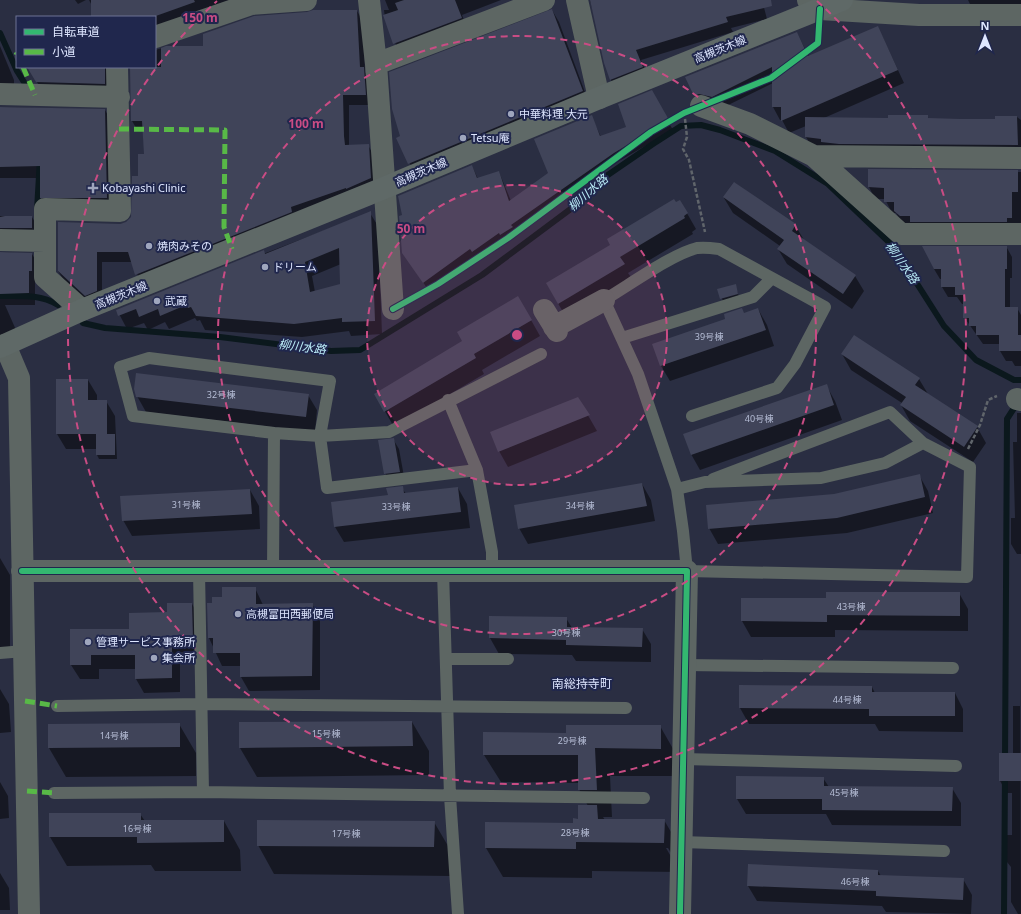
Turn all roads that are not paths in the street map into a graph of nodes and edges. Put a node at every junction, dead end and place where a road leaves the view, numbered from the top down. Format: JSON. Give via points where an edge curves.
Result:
{"nodes":[{"id":1,"x":306,"y":0,"type":"edge"},
{"id":2,"x":369,"y":0,"type":"edge"},
{"id":3,"x":544,"y":0,"type":"edge"},
{"id":4,"x":577,"y":0,"type":"edge"},
{"id":5,"x":842,"y":0,"type":"edge"},
{"id":6,"x":814,"y":4,"type":"edge"},
{"id":7,"x":1021,"y":15,"type":"edge"},
{"id":8,"x":156,"y":37,"type":"edge"},
{"id":9,"x":376,"y":64,"type":"junction"},
{"id":10,"x":117,"y":68,"type":"edge"},
{"id":11,"x":0,"y":94,"type":"edge"},
{"id":12,"x":119,"y":97,"type":"junction"},
{"id":13,"x":599,"y":98,"type":"junction"},
{"id":14,"x":693,"y":110,"type":"road end"},
{"id":15,"x":814,"y":156,"type":"junction"},
{"id":16,"x":1021,"y":158,"type":"edge"},
{"id":17,"x":384,"y":188,"type":"junction"},
{"id":18,"x":1021,"y":234,"type":"edge"},
{"id":19,"x":0,"y":240,"type":"edge"},
{"id":20,"x":45,"y":241,"type":"junction"},
{"id":21,"x":772,"y":278,"type":"junction"},
{"id":22,"x":604,"y":300,"type":"junction"},
{"id":23,"x":393,"y":309,"type":"dead end"},
{"id":24,"x":82,"y":310,"type":"junction"},
{"id":25,"x":552,"y":323,"type":"dead end"},
{"id":26,"x":622,"y":338,"type":"junction"},
{"id":27,"x":2,"y":346,"type":"edge"},
{"id":28,"x":541,"y":354,"type":"dead end"},
{"id":29,"x":448,"y":400,"type":"junction"},
{"id":30,"x":692,"y":416,"type":"dead end"},
{"id":31,"x":274,"y":433,"type":"junction"},
{"id":32,"x":320,"y":436,"type":"junction"},
{"id":33,"x":923,"y":443,"type":"junction"},
{"id":34,"x":478,"y":470,"type":"junction"},
{"id":35,"x":704,"y":482,"type":"junction"},
{"id":36,"x":677,"y":489,"type":"junction"},
{"id":37,"x":22,"y":571,"type":"junction"},
{"id":38,"x":199,"y":571,"type":"junction"},
{"id":39,"x":273,"y":571,"type":"junction"},
{"id":40,"x":443,"y":571,"type":"junction"},
{"id":41,"x":492,"y":571,"type":"junction"},
{"id":42,"x":687,"y":571,"type":"junction"},
{"id":43,"x":24,"y":651,"type":"junction"},
{"id":44,"x":0,"y":652,"type":"edge"},
{"id":45,"x":446,"y":659,"type":"junction"},
{"id":46,"x":508,"y":659,"type":"dead end"},
{"id":47,"x":685,"y":665,"type":"junction"},
{"id":48,"x":953,"y":668,"type":"dead end"},
{"id":49,"x":202,"y":704,"type":"junction"},
{"id":50,"x":57,"y":706,"type":"dead end"},
{"id":51,"x":447,"y":707,"type":"junction"},
{"id":52,"x":626,"y":708,"type":"dead end"},
{"id":53,"x":683,"y":759,"type":"junction"},
{"id":54,"x":956,"y":766,"type":"dead end"},
{"id":55,"x":203,"y":792,"type":"junction"},
{"id":56,"x":54,"y":793,"type":"dead end"},
{"id":57,"x":450,"y":796,"type":"junction"},
{"id":58,"x":644,"y":798,"type":"dead end"},
{"id":59,"x":682,"y":842,"type":"junction"},
{"id":60,"x":944,"y":851,"type":"dead end"},
{"id":61,"x":29,"y":914,"type":"edge"},
{"id":62,"x":458,"y":914,"type":"edge"},
{"id":63,"x":680,"y":914,"type":"edge"}],
"edges":[{"from":1,"to":8,"type":"street","via":[[251,4]]},
{"from":2,"to":9,"type":"street"},
{"from":3,"to":9,"type":"street"},
{"from":4,"to":13,"type":"street"},
{"from":5,"to":6,"type":"main road","name":"高槻茨木線"},
{"from":6,"to":7,"type":"street","via":[[919,15]]},
{"from":6,"to":13,"type":"main road","name":"高槻茨木線"},
{"from":9,"to":17,"type":"street"},
{"from":10,"to":12,"type":"street"},
{"from":11,"to":12,"type":"street"},
{"from":12,"to":20,"type":"street","via":[[120,211],[45,209]]},
{"from":13,"to":17,"type":"main road","name":"高槻茨木線"},
{"from":14,"to":15,"type":"street","via":[[750,124]]},
{"from":15,"to":16,"type":"street"},
{"from":15,"to":18,"type":"street","via":[[901,234]]},
{"from":17,"to":23,"type":"street"},
{"from":17,"to":24,"type":"main road","name":"高槻茨木線"},
{"from":19,"to":20,"type":"street"},
{"from":20,"to":24,"type":"street","via":[[45,277]]},
{"from":21,"to":22,"type":"lane","via":[[719,249],[696,248],[672,259]]},
{"from":21,"to":26,"type":"lane","via":[[753,297]]},
{"from":21,"to":30,"type":"lane","via":[[825,307],[795,364],[777,388]]},
{"from":22,"to":25,"type":"street"},
{"from":22,"to":26,"type":"lane"},
{"from":24,"to":27,"type":"main road","name":"高槻茨木線"},
{"from":26,"to":36,"type":"lane","via":[[638,374]]},
{"from":27,"to":37,"type":"street","via":[[19,378]]},
{"from":28,"to":29,"type":"lane"},
{"from":29,"to":32,"type":"lane","via":[[389,432]]},
{"from":29,"to":34,"type":"lane"},
{"from":31,"to":32,"type":"lane"},
{"from":31,"to":32,"type":"lane","via":[[133,416],[120,367],[149,358],[330,381]]},
{"from":31,"to":39,"type":"lane"},
{"from":32,"to":34,"type":"lane","via":[[327,488]]},
{"from":33,"to":35,"type":"lane","via":[[884,463],[820,478]]},
{"from":33,"to":35,"type":"lane","via":[[890,412]]},
{"from":33,"to":42,"type":"lane","via":[[970,468],[967,577]]},
{"from":34,"to":41,"type":"lane","via":[[492,552]]},
{"from":35,"to":36,"type":"lane"},
{"from":36,"to":42,"type":"lane"},
{"from":37,"to":38,"type":"street"},
{"from":37,"to":43,"type":"street"},
{"from":38,"to":39,"type":"street"},
{"from":38,"to":49,"type":"lane"},
{"from":39,"to":40,"type":"street"},
{"from":40,"to":41,"type":"street"},
{"from":40,"to":45,"type":"lane"},
{"from":41,"to":42,"type":"street"},
{"from":42,"to":47,"type":"street"},
{"from":43,"to":44,"type":"lane"},
{"from":43,"to":61,"type":"street"},
{"from":45,"to":46,"type":"lane"},
{"from":45,"to":51,"type":"lane"},
{"from":47,"to":48,"type":"lane"},
{"from":47,"to":53,"type":"street"},
{"from":49,"to":50,"type":"lane"},
{"from":49,"to":51,"type":"lane"},
{"from":49,"to":55,"type":"lane"},
{"from":51,"to":52,"type":"lane"},
{"from":51,"to":57,"type":"lane"},
{"from":53,"to":54,"type":"lane"},
{"from":53,"to":59,"type":"street"},
{"from":55,"to":56,"type":"lane"},
{"from":55,"to":57,"type":"lane"},
{"from":57,"to":58,"type":"lane"},
{"from":57,"to":62,"type":"lane"},
{"from":59,"to":60,"type":"lane"},
{"from":59,"to":63,"type":"street"}]}
